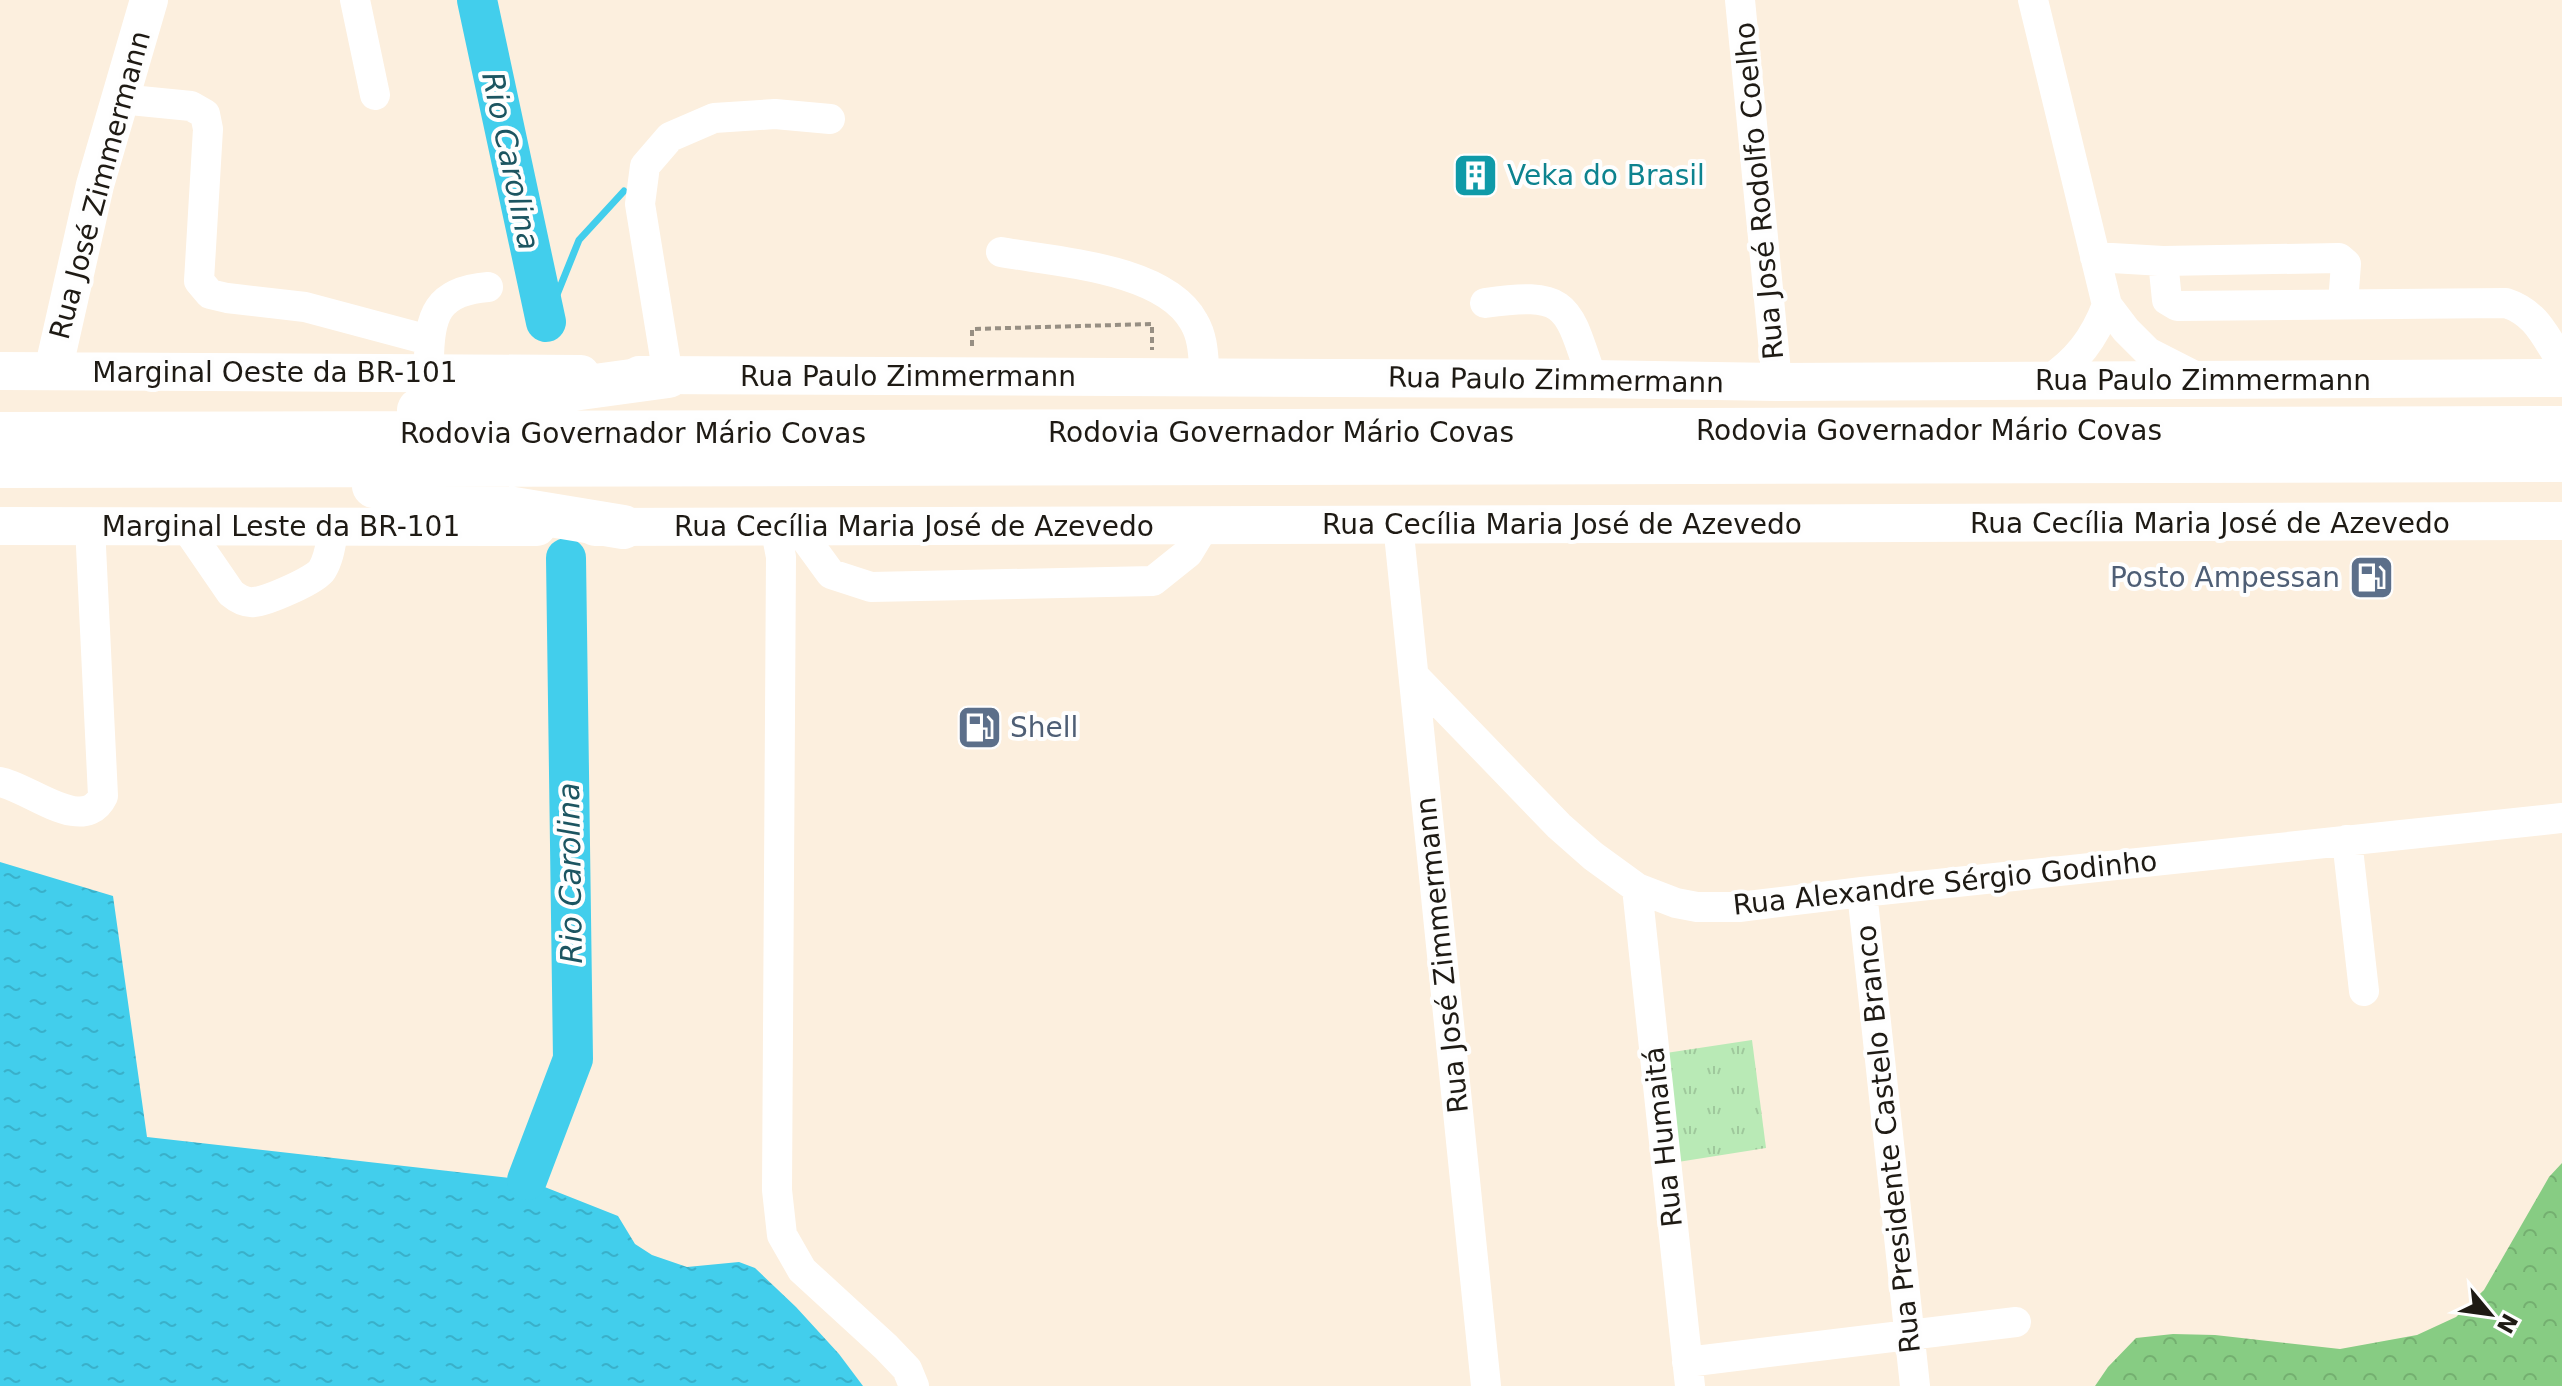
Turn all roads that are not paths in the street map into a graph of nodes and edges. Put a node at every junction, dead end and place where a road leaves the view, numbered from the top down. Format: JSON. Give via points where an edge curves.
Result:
{"nodes":[{"id":1,"x":149,"y":0,"type":"edge"},
{"id":2,"x":355,"y":0,"type":"edge"},
{"id":3,"x":1740,"y":0,"type":"edge"},
{"id":4,"x":2033,"y":0,"type":"edge"},
{"id":5,"x":375,"y":95,"type":"dead end"},
{"id":6,"x":120,"y":99,"type":"junction"},
{"id":7,"x":830,"y":119,"type":"dead end"},
{"id":8,"x":1001,"y":252,"type":"dead end"},
{"id":9,"x":2095,"y":257,"type":"junction"},
{"id":10,"x":2163,"y":261,"type":"junction"},
{"id":11,"x":488,"y":287,"type":"dead end"},
{"id":12,"x":1485,"y":303,"type":"dead end"},
{"id":13,"x":2343,"y":303,"type":"junction"},
{"id":14,"x":2107,"y":305,"type":"junction"},
{"id":15,"x":429,"y":359,"type":"junction"},
{"id":16,"x":2562,"y":362,"type":"edge"},
{"id":17,"x":0,"y":371,"type":"edge"},
{"id":18,"x":53,"y":371,"type":"junction"},
{"id":19,"x":549,"y":373,"type":"joint"},
{"id":20,"x":668,"y":376,"type":"junction"},
{"id":21,"x":1205,"y":377,"type":"junction"},
{"id":22,"x":2562,"y":378,"type":"edge"},
{"id":23,"x":1592,"y":379,"type":"junction"},
{"id":24,"x":2047,"y":381,"type":"junction"},
{"id":25,"x":2206,"y":381,"type":"junction"},
{"id":26,"x":1777,"y":382,"type":"junction"},
{"id":27,"x":2562,"y":428,"type":"edge"},
{"id":28,"x":0,"y":434,"type":"edge"},
{"id":29,"x":250,"y":450,"type":"junction"},
{"id":30,"x":2562,"y":460,"type":"edge"},
{"id":31,"x":0,"y":466,"type":"edge"},
{"id":32,"x":2562,"y":521,"type":"edge"},
{"id":33,"x":1398,"y":524,"type":"junction"},
{"id":34,"x":1205,"y":525,"type":"junction"},
{"id":35,"x":0,"y":526,"type":"edge"},
{"id":36,"x":90,"y":526,"type":"junction"},
{"id":37,"x":185,"y":526,"type":"junction"},
{"id":38,"x":786,"y":526,"type":"junction"},
{"id":39,"x":334,"y":527,"type":"junction"},
{"id":40,"x":563,"y":527,"type":"joint"},
{"id":41,"x":623,"y":527,"type":"junction"},
{"id":42,"x":1414,"y":676,"type":"junction"},
{"id":43,"x":0,"y":782,"type":"edge"},
{"id":44,"x":2562,"y":818,"type":"edge"},
{"id":45,"x":2347,"y":840,"type":"junction"},
{"id":46,"x":1637,"y":888,"type":"junction"},
{"id":47,"x":1862,"y":892,"type":"junction"},
{"id":48,"x":2364,"y":991,"type":"dead end"},
{"id":49,"x":2016,"y":1322,"type":"dead end"},
{"id":50,"x":1910,"y":1336,"type":"junction"},
{"id":51,"x":1688,"y":1374,"type":"edge"},
{"id":52,"x":914,"y":1386,"type":"edge"},
{"id":53,"x":1486,"y":1386,"type":"edge"},
{"id":54,"x":1915,"y":1386,"type":"edge"}],
"edges":[{"from":1,"to":6,"type":"main road","name":"Rua José Zimmermann"},
{"from":2,"to":5,"type":"street"},
{"from":3,"to":26,"type":"street","name":"Rua José Rodolfo Coelho"},
{"from":4,"to":9,"type":"street"},
{"from":6,"to":15,"type":"street","via":[[191,106],[205,114],[199,281],[210,294],[305,307],[421,338]]},
{"from":6,"to":18,"type":"main road","name":"Rua José Zimmermann","via":[[84,227]]},
{"from":7,"to":20,"type":"street","via":[[775,114],[714,118],[670,137],[645,166],[640,204]]},
{"from":8,"to":21,"type":"street","via":[[1112,272],[1158,288],[1194,321]]},
{"from":9,"to":10,"type":"street"},
{"from":9,"to":14,"type":"street"},
{"from":10,"to":13,"type":"street","via":[[2167,300],[2177,306]]},
{"from":10,"to":13,"type":"street","via":[[2339,258],[2346,264]]},
{"from":11,"to":15,"type":"street","via":[[449,296],[438,310]]},
{"from":12,"to":23,"type":"street","via":[[1526,297],[1553,302],[1577,333]]},
{"from":13,"to":16,"type":"street","via":[[2506,303],[2533,317]]},
{"from":14,"to":24,"type":"street","via":[[2085,349]]},
{"from":14,"to":25,"type":"street","via":[[2148,352]]},
{"from":15,"to":18,"type":"main road","name":"Marginal Oeste da BR-101"},
{"from":15,"to":19,"type":"main road","name":"Marginal Oeste da BR-101"},
{"from":17,"to":18,"type":"main road","name":"Marginal Oeste da BR-101"},
{"from":19,"to":20,"type":"main road","name":"Rua Paulo Zimmermann"},
{"from":20,"to":21,"type":"main road","name":"Rua Paulo Zimmermann"},
{"from":20,"to":29,"type":"highway"},
{"from":21,"to":23,"type":"main road","name":"Rua Paulo Zimmermann"},
{"from":22,"to":25,"type":"main road","name":"Rua Paulo Zimmermann"},
{"from":23,"to":26,"type":"main road","name":"Rua Paulo Zimmermann"},
{"from":24,"to":25,"type":"main road","name":"Rua Paulo Zimmermann"},
{"from":24,"to":26,"type":"main road","name":"Rua Paulo Zimmermann"},
{"from":27,"to":29,"type":"highway","name":"Rodovia Governador Mário Covas"},
{"from":28,"to":29,"type":"highway","name":"Rodovia Governador Mário Covas"},
{"from":29,"to":30,"type":"highway","name":"Rodovia Governador Mário Covas"},
{"from":29,"to":31,"type":"highway","name":"Rodovia Governador Mário Covas"},
{"from":29,"to":41,"type":"highway"},
{"from":32,"to":33,"type":"main road","name":"Rua Cecília Maria José de Azevedo"},
{"from":33,"to":34,"type":"main road","name":"Rua Cecília Maria José de Azevedo"},
{"from":33,"to":42,"type":"street","name":"Rua José Zimmermann"},
{"from":34,"to":38,"type":"main road","name":"Rua Cecília Maria José de Azevedo"},
{"from":34,"to":38,"type":"street","via":[[1188,553],[1153,581],[871,587],[831,574]]},
{"from":35,"to":36,"type":"main road","name":"Marginal Leste da BR-101"},
{"from":36,"to":37,"type":"main road","name":"Marginal Leste da BR-101"},
{"from":36,"to":43,"type":"street","via":[[103,796],[86,812],[63,809]]},
{"from":37,"to":39,"type":"main road","name":"Marginal Leste da BR-101"},
{"from":37,"to":39,"type":"street","via":[[231,593],[254,602],[322,572]]},
{"from":38,"to":41,"type":"main road","name":"Rua Cecília Maria José de Azevedo"},
{"from":38,"to":52,"type":"street","via":[[781,557],[777,1190],[782,1235],[802,1270],[886,1347],[907,1369]]},
{"from":39,"to":40,"type":"main road","name":"Marginal Leste da BR-101"},
{"from":40,"to":41,"type":"main road","name":"Rua Cecília Maria José de Azevedo"},
{"from":42,"to":46,"type":"street","name":"Rua Alexandre Sérgio Godinho","via":[[1577,842]]},
{"from":42,"to":53,"type":"street","name":"Rua José Zimmermann"},
{"from":44,"to":45,"type":"street","name":"Rua Alexandre Sérgio Godinho"},
{"from":45,"to":47,"type":"street","name":"Rua Alexandre Sérgio Godinho"},
{"from":45,"to":48,"type":"street"},
{"from":46,"to":47,"type":"street","name":"Rua Alexandre Sérgio Godinho","via":[[1676,903],[1720,908]]},
{"from":46,"to":51,"type":"street","name":"Rua Humaitá"},
{"from":47,"to":50,"type":"street","name":"Rua Presidente Castelo Branco"},
{"from":49,"to":50,"type":"street"},
{"from":50,"to":51,"type":"street"},
{"from":50,"to":54,"type":"street","name":"Rua Presidente Castelo Branco"}]}
